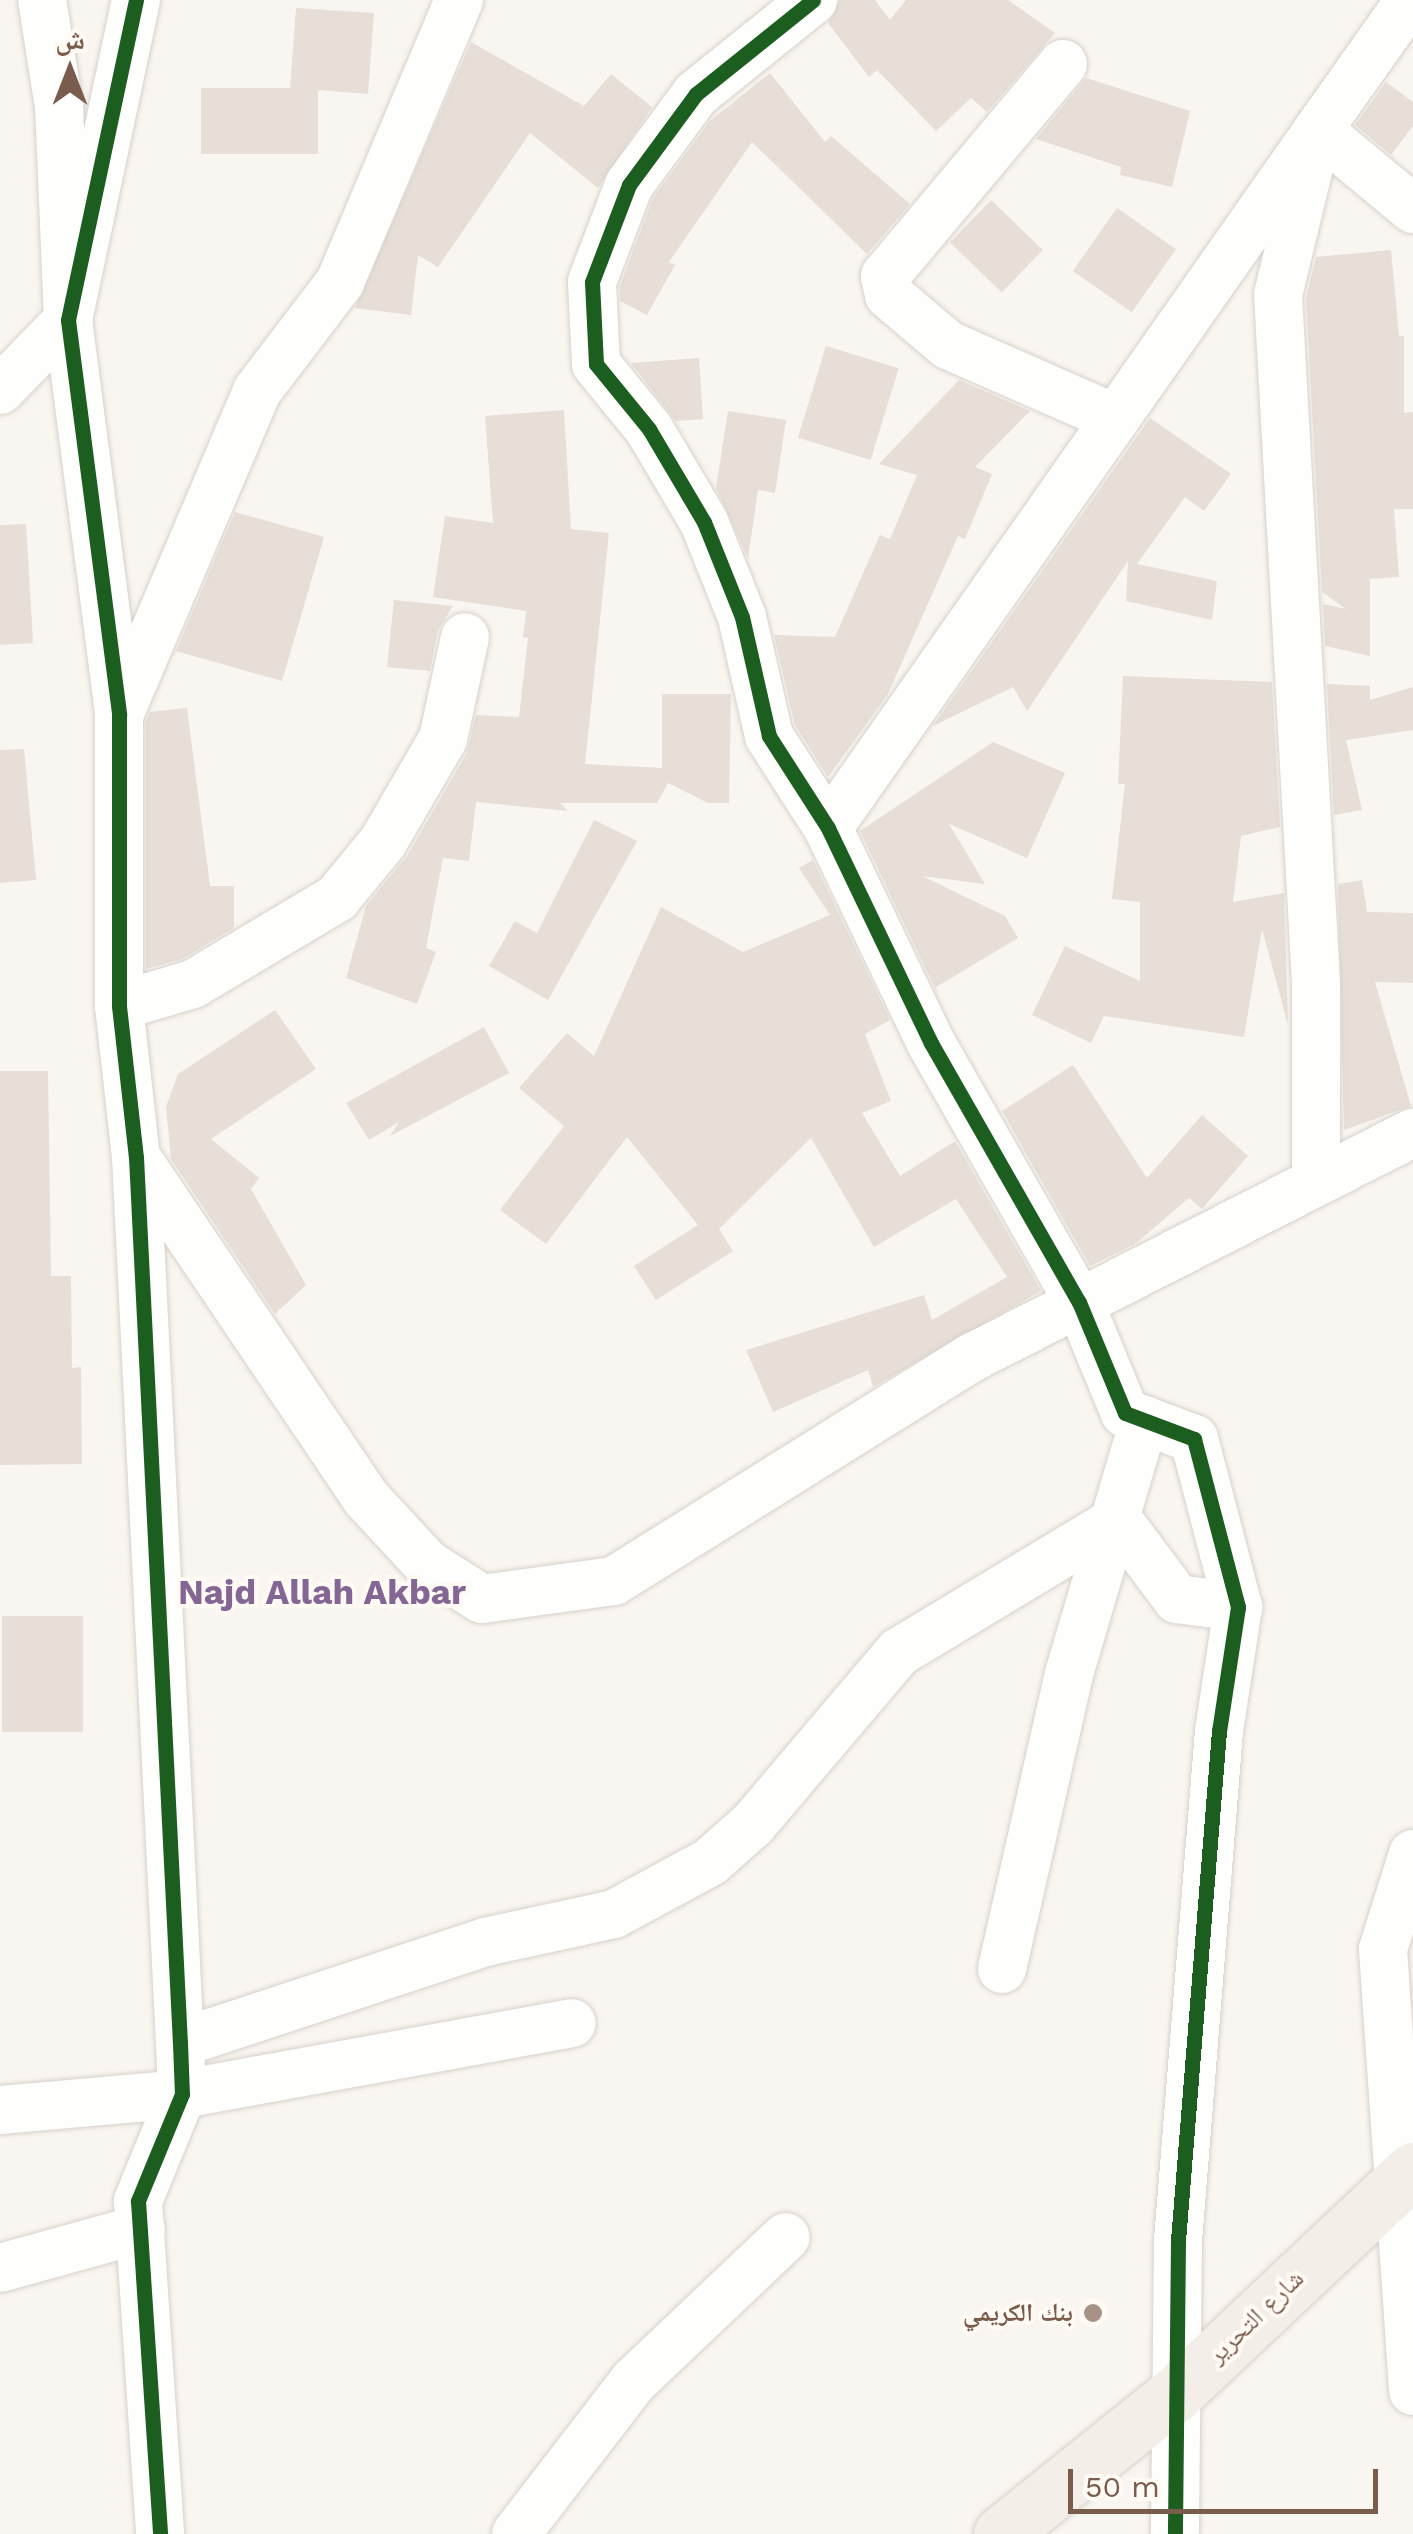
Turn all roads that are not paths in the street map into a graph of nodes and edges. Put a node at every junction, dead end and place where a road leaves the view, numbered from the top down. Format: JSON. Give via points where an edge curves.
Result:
{"nodes":[{"id":1,"x":42,"y":0,"type":"edge"},
{"id":2,"x":136,"y":0,"type":"edge"},
{"id":3,"x":459,"y":0,"type":"edge"},
{"id":4,"x":813,"y":0,"type":"edge"},
{"id":5,"x":1410,"y":0,"type":"edge"},
{"id":6,"x":1063,"y":64,"type":"dead end"},
{"id":7,"x":1318,"y":130,"type":"junction"},
{"id":8,"x":1413,"y":209,"type":"edge"},
{"id":9,"x":68,"y":320,"type":"junction"},
{"id":10,"x":0,"y":390,"type":"edge"},
{"id":11,"x":1114,"y":418,"type":"junction"},
{"id":12,"x":466,"y":637,"type":"dead end"},
{"id":13,"x":119,"y":715,"type":"junction"},
{"id":14,"x":828,"y":828,"type":"junction"},
{"id":15,"x":119,"y":1006,"type":"junction"},
{"id":16,"x":1413,"y":1133,"type":"edge"},
{"id":17,"x":136,"y":1157,"type":"junction"},
{"id":18,"x":1316,"y":1178,"type":"junction"},
{"id":19,"x":1080,"y":1302,"type":"junction"},
{"id":20,"x":1144,"y":1420,"type":"junction"},
{"id":21,"x":1118,"y":1520,"type":"junction"},
{"id":22,"x":1238,"y":1608,"type":"junction"},
{"id":23,"x":1413,"y":1854,"type":"edge"},
{"id":24,"x":1002,"y":1969,"type":"dead end"},
{"id":25,"x":572,"y":2023,"type":"dead end"},
{"id":26,"x":180,"y":2043,"type":"junction"},
{"id":27,"x":182,"y":2094,"type":"junction"},
{"id":28,"x":0,"y":2110,"type":"edge"},
{"id":29,"x":1405,"y":2176,"type":"edge"},
{"id":30,"x":141,"y":2229,"type":"junction"},
{"id":31,"x":786,"y":2237,"type":"dead end"},
{"id":32,"x":0,"y":2268,"type":"edge"},
{"id":33,"x":1413,"y":2391,"type":"edge"},
{"id":34,"x":1174,"y":2395,"type":"junction"},
{"id":35,"x":160,"y":2534,"type":"edge"},
{"id":36,"x":516,"y":2534,"type":"edge"},
{"id":37,"x":1001,"y":2534,"type":"edge"},
{"id":38,"x":1175,"y":2534,"type":"edge"}],
"edges":[{"from":1,"to":9,"type":"street","via":[[59,107]]},
{"from":2,"to":9,"type":"street"},
{"from":3,"to":13,"type":"street","via":[[340,282],[258,391]]},
{"from":4,"to":14,"type":"street","via":[[696,94],[628,185],[592,282],[596,364],[649,429],[704,522],[742,617],[769,736]]},
{"from":5,"to":7,"type":"street"},
{"from":6,"to":11,"type":"street","via":[[885,276],[889,295],[948,345]]},
{"from":7,"to":8,"type":"street"},
{"from":7,"to":11,"type":"street"},
{"from":7,"to":18,"type":"street","via":[[1278,295],[1316,983]]},
{"from":9,"to":10,"type":"street"},
{"from":9,"to":13,"type":"street"},
{"from":11,"to":14,"type":"street"},
{"from":12,"to":15,"type":"street","via":[[443,739],[383,842],[337,898],[192,984]]},
{"from":13,"to":15,"type":"street"},
{"from":14,"to":19,"type":"street","via":[[931,1043]]},
{"from":15,"to":17,"type":"street"},
{"from":16,"to":18,"type":"street"},
{"from":17,"to":19,"type":"street","via":[[365,1497],[426,1564],[482,1599],[614,1581],[973,1357]]},
{"from":17,"to":26,"type":"street"},
{"from":18,"to":19,"type":"street"},
{"from":19,"to":20,"type":"street","via":[[1125,1412]]},
{"from":20,"to":21,"type":"street"},
{"from":20,"to":22,"type":"street","via":[[1194,1438]]},
{"from":21,"to":22,"type":"street","via":[[1177,1599]]},
{"from":21,"to":24,"type":"street","via":[[1069,1674]]},
{"from":21,"to":26,"type":"street","via":[[899,1652],[753,1824],[710,1862],[614,1914],[486,1942],[323,1990]]},
{"from":22,"to":34,"type":"street","via":[[1209,1848],[1178,2240]]},
{"from":23,"to":29,"type":"street","via":[[1383,1949]]},
{"from":25,"to":27,"type":"street"},
{"from":26,"to":27,"type":"street"},
{"from":27,"to":28,"type":"street"},
{"from":27,"to":30,"type":"street","via":[[138,2201]]},
{"from":29,"to":33,"type":"street"},
{"from":29,"to":34,"type":"main road","name":"شارع التحرير"},
{"from":30,"to":32,"type":"street"},
{"from":30,"to":35,"type":"street"},
{"from":31,"to":36,"type":"street","via":[[634,2382]]},
{"from":34,"to":37,"type":"main road","name":"شارع التحرير"},
{"from":34,"to":38,"type":"street"}]}
